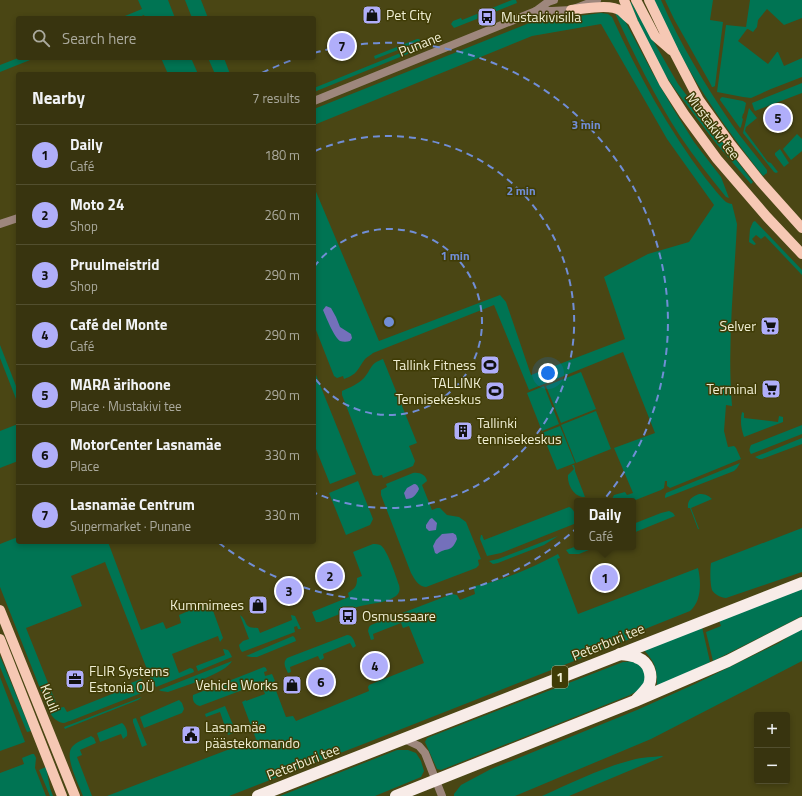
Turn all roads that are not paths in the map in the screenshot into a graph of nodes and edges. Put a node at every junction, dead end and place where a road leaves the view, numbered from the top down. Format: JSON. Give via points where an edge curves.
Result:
{"nodes":[{"id":1,"x":554,"y":0,"type":"edge"},
{"id":2,"x":597,"y":0,"type":"edge"},
{"id":3,"x":624,"y":0,"type":"edge"},
{"id":4,"x":636,"y":0,"type":"edge"},
{"id":5,"x":648,"y":0,"type":"edge"},
{"id":6,"x":571,"y":10,"type":"junction"},
{"id":7,"x":536,"y":11,"type":"junction"},
{"id":8,"x":633,"y":22,"type":"junction"},
{"id":9,"x":674,"y":52,"type":"junction"},
{"id":10,"x":316,"y":100,"type":"edge"},
{"id":11,"x":16,"y":219,"type":"edge"},
{"id":12,"x":0,"y":224,"type":"edge"},
{"id":13,"x":802,"y":228,"type":"edge"},
{"id":14,"x":802,"y":254,"type":"edge"},
{"id":15,"x":802,"y":582,"type":"edge"},
{"id":16,"x":0,"y":610,"type":"edge"},
{"id":17,"x":802,"y":623,"type":"edge"},
{"id":18,"x":0,"y":639,"type":"edge"},
{"id":19,"x":618,"y":654,"type":"junction"},
{"id":20,"x":635,"y":702,"type":"junction"},
{"id":21,"x":404,"y":739,"type":"junction"},
{"id":22,"x":436,"y":780,"type":"junction"},
{"id":23,"x":62,"y":796,"type":"edge"},
{"id":24,"x":75,"y":796,"type":"edge"},
{"id":25,"x":258,"y":796,"type":"edge"},
{"id":26,"x":396,"y":796,"type":"edge"},
{"id":27,"x":442,"y":796,"type":"edge"}],
"edges":[{"from":1,"to":7,"type":"street","name":"Punane"},
{"from":2,"to":6,"type":"street","name":"Punane"},
{"from":3,"to":8,"type":"main road","name":"Mustakivi tee"},
{"from":4,"to":9,"type":"main road","via":[[655,36]]},
{"from":5,"to":9,"type":"main road","name":"Mustakivi tee"},
{"from":6,"to":7,"type":"street","name":"Punane"},
{"from":6,"to":8,"type":"main road","via":[[613,8],[620,10]]},
{"from":7,"to":10,"type":"street","name":"Punane"},
{"from":8,"to":14,"type":"main road","name":"Mustakivi tee","via":[[664,83],[684,114],[718,159]]},
{"from":9,"to":13,"type":"main road","name":"Mustakivi tee","via":[[699,100],[729,142]]},
{"from":11,"to":12,"type":"street"},
{"from":15,"to":19,"type":"highway","name":"Peterburi tee","number":"1"},
{"from":16,"to":24,"type":"main road","name":"Kuuli"},
{"from":17,"to":20,"type":"highway","via":[[728,661]]},
{"from":18,"to":23,"type":"main road","name":"Kuuli"},
{"from":19,"to":20,"type":"highway","via":[[637,657],[648,667],[649,685]]},
{"from":19,"to":21,"type":"highway","name":"Peterburi tee","number":"1"},
{"from":20,"to":22,"type":"highway"},
{"from":21,"to":22,"type":"street","via":[[422,749]]},
{"from":21,"to":25,"type":"highway","name":"Peterburi tee","number":"1"},
{"from":22,"to":26,"type":"highway"},
{"from":22,"to":27,"type":"street"}]}
